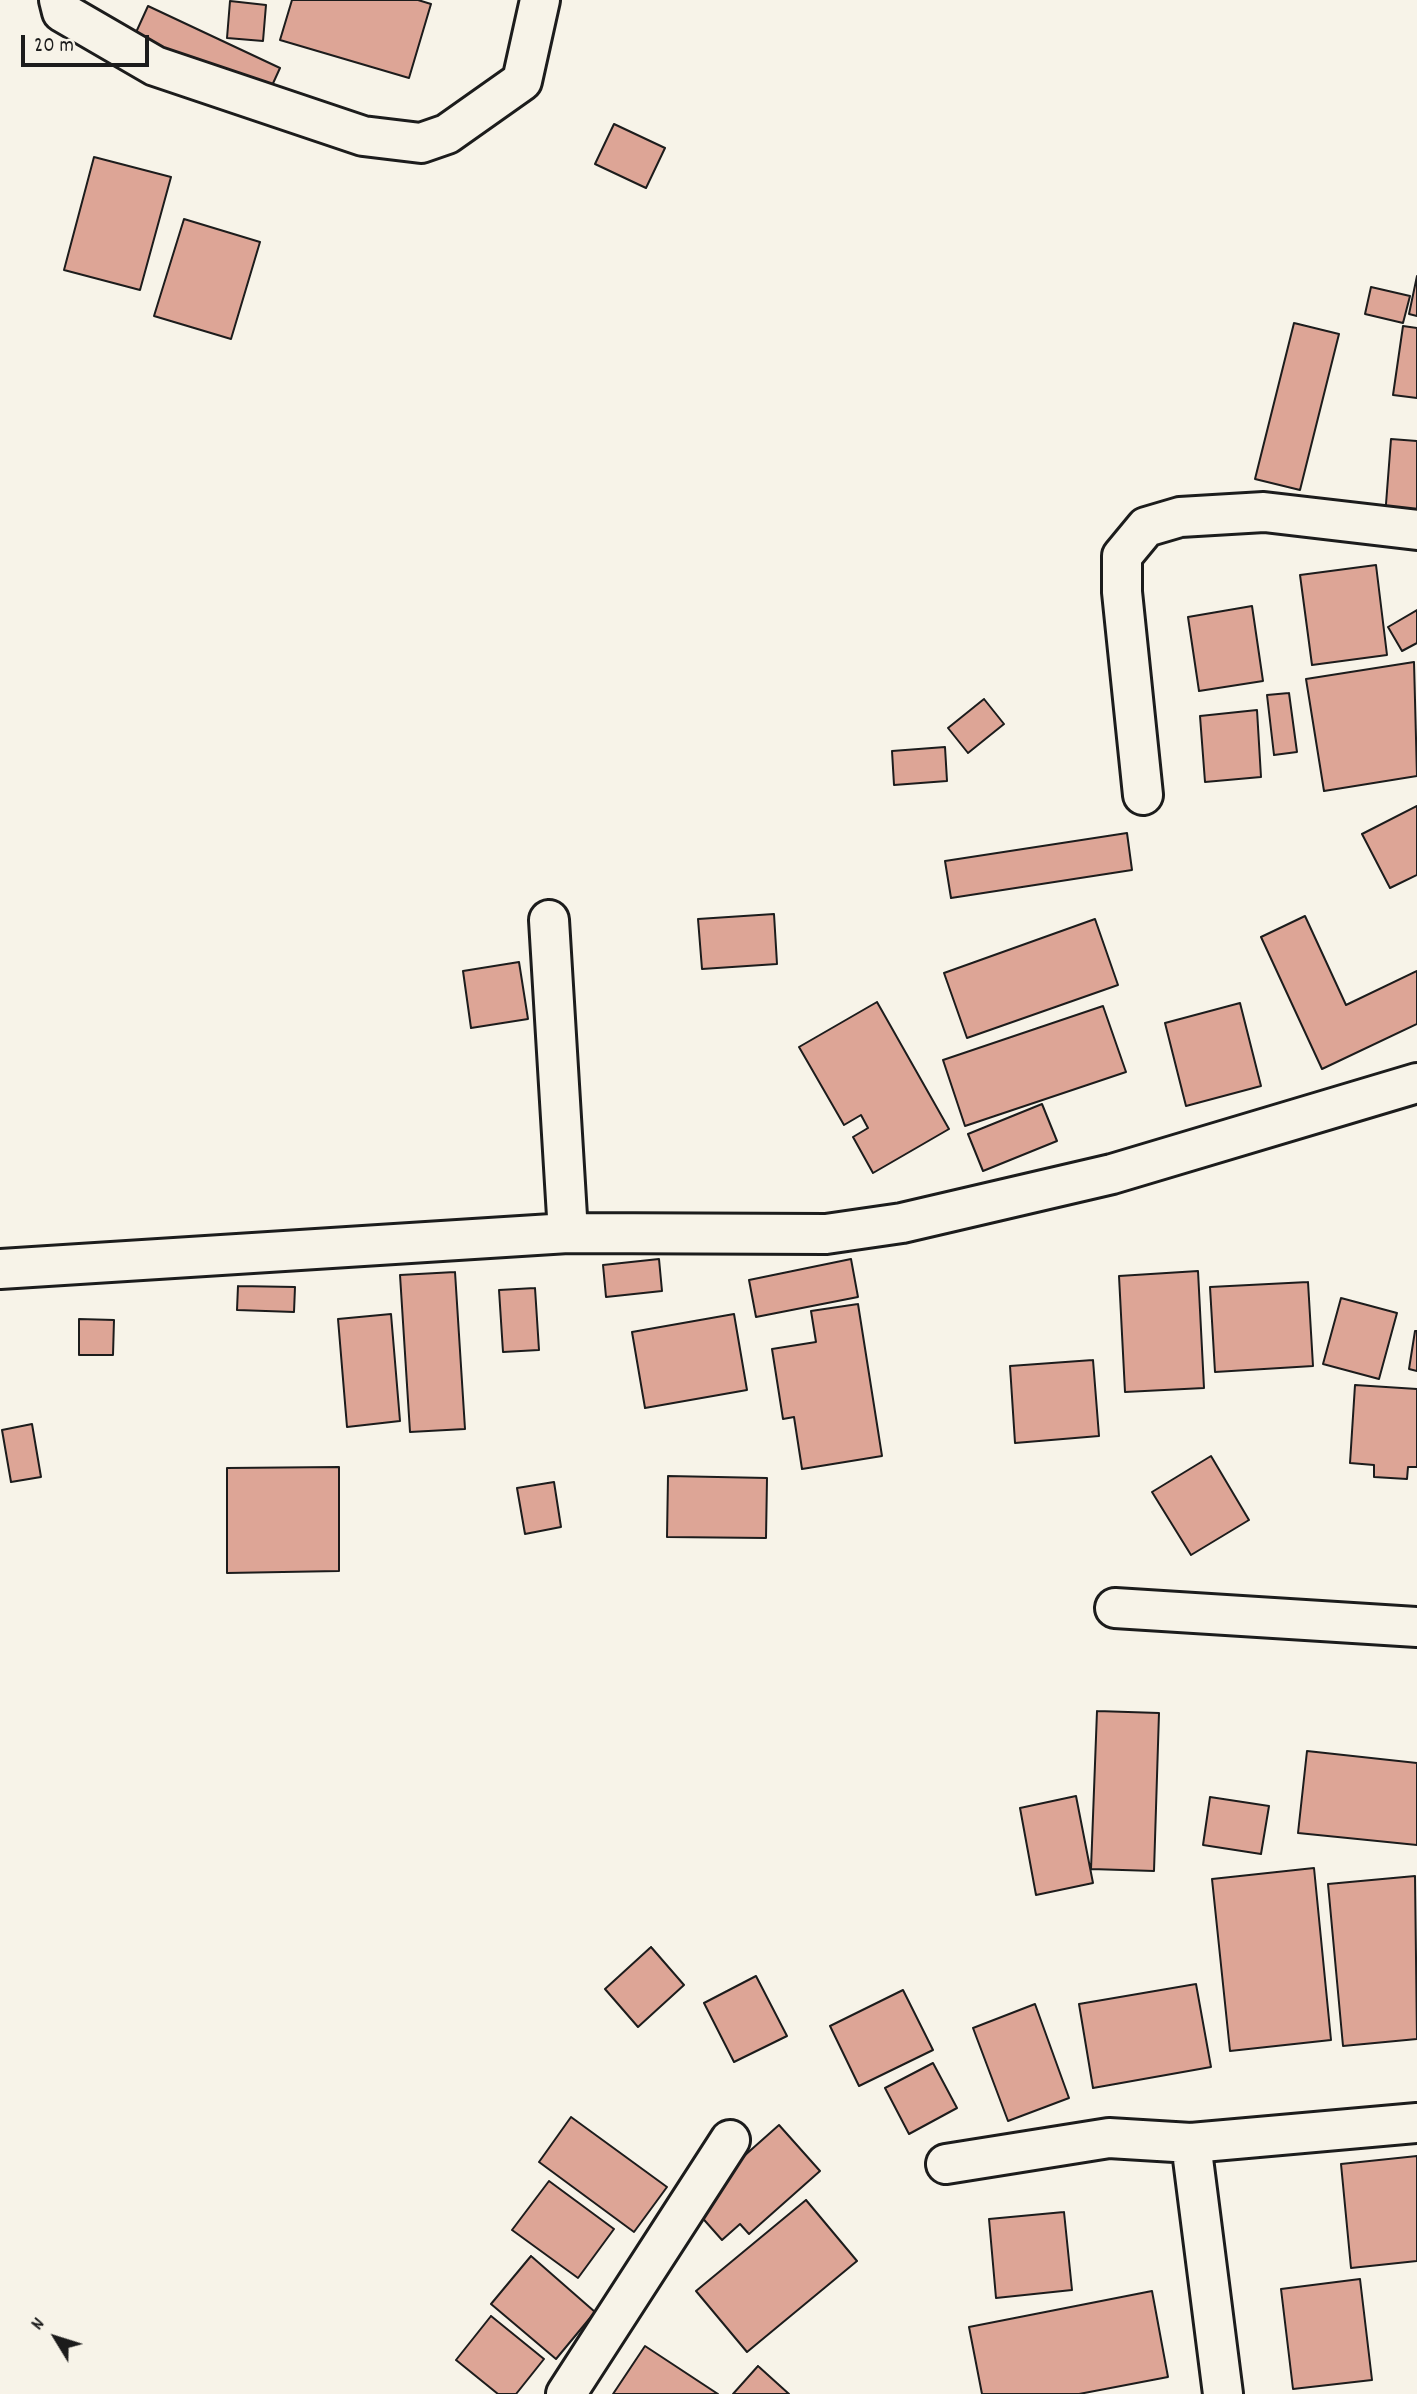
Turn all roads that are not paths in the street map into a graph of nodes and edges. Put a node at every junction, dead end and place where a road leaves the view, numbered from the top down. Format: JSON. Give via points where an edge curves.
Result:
{"nodes":[{"id":1,"x":59,"y":0,"type":"edge"},
{"id":2,"x":540,"y":0,"type":"edge"},
{"id":3,"x":1417,"y":530,"type":"edge"},
{"id":4,"x":1143,"y":795,"type":"dead end"},
{"id":5,"x":550,"y":920,"type":"dead end"},
{"id":6,"x":1417,"y":1083,"type":"edge"},
{"id":7,"x":568,"y":1233,"type":"junction"},
{"id":8,"x":0,"y":1269,"type":"edge"},
{"id":9,"x":1115,"y":1608,"type":"dead end"},
{"id":10,"x":1417,"y":1627,"type":"edge"},
{"id":11,"x":1417,"y":2123,"type":"edge"},
{"id":12,"x":730,"y":2140,"type":"dead end"},
{"id":13,"x":1191,"y":2143,"type":"junction"},
{"id":14,"x":946,"y":2164,"type":"dead end"},
{"id":15,"x":566,"y":2394,"type":"edge"},
{"id":16,"x":1223,"y":2394,"type":"edge"}],
"edges":[{"from":1,"to":2,"type":"street","via":[[62,12],[155,66],[363,136],[421,143],[447,134],[522,81]]},
{"from":3,"to":4,"type":"street","via":[[1264,512],[1180,517],[1146,527],[1122,556]]},
{"from":5,"to":7,"type":"street"},
{"from":6,"to":7,"type":"street","via":[[1111,1174],[902,1223],[826,1234]]},
{"from":7,"to":8,"type":"street"},
{"from":9,"to":10,"type":"street"},
{"from":11,"to":13,"type":"street"},
{"from":12,"to":15,"type":"street"},
{"from":13,"to":14,"type":"street","via":[[1109,2138]]},
{"from":13,"to":16,"type":"street"}]}
